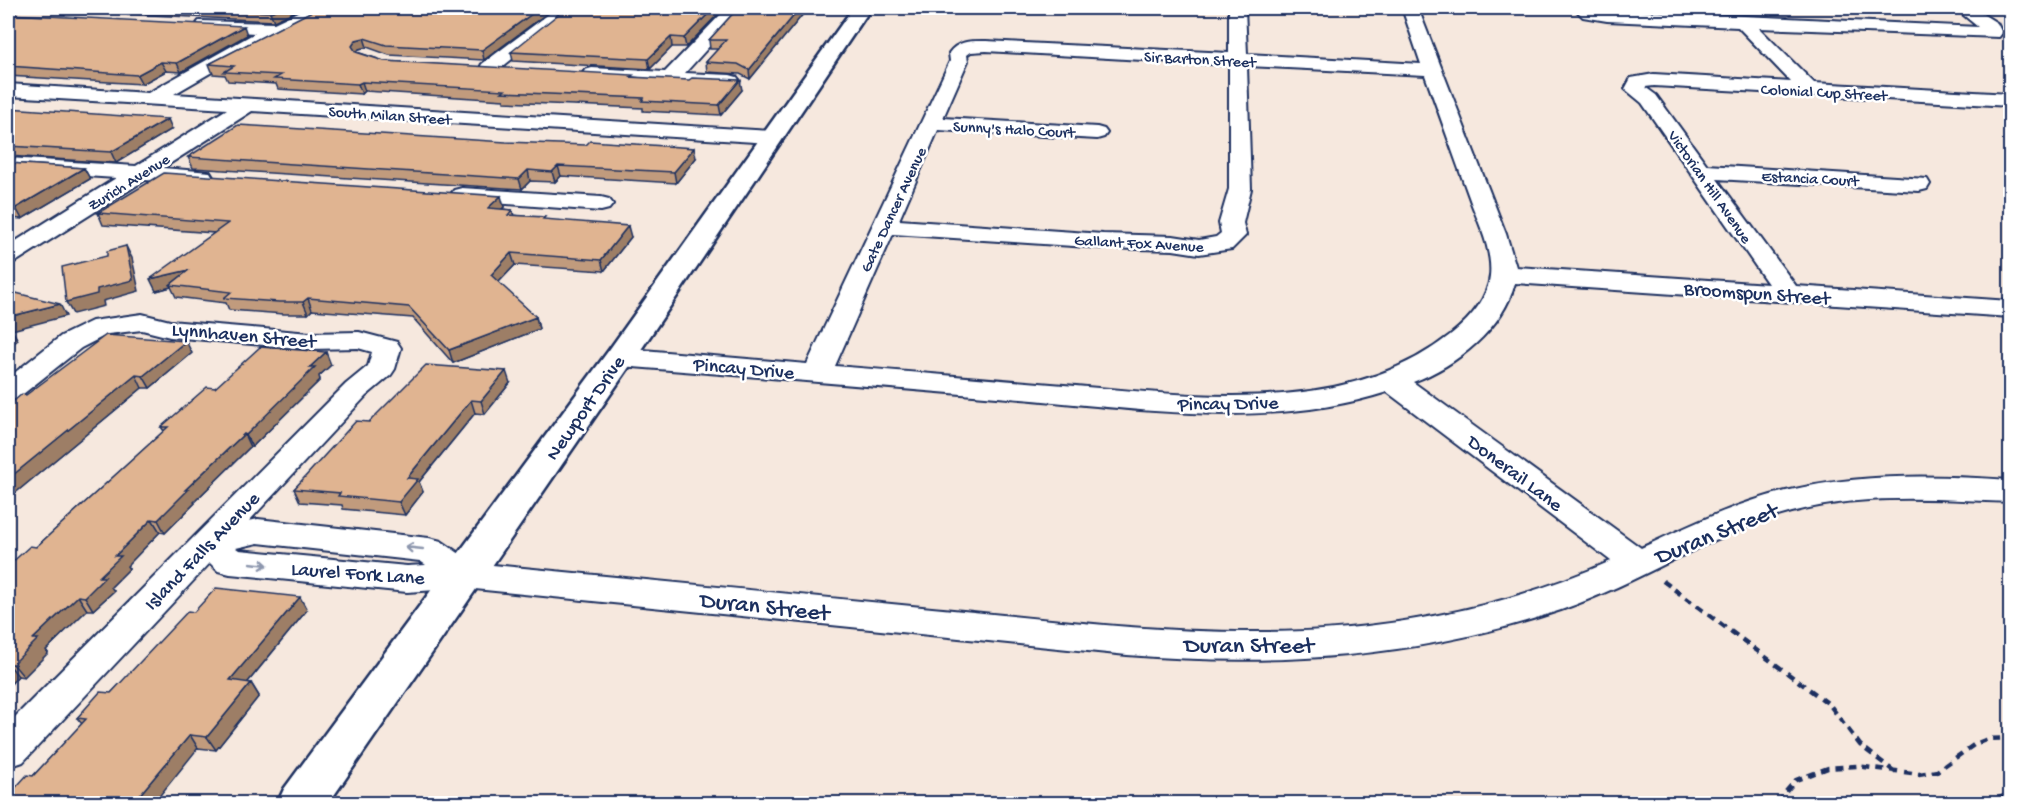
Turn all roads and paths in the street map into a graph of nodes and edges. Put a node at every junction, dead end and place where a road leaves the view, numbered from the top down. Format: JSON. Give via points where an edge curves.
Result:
{"nodes":[{"id":1,"x":318,"y":8,"type":"edge"},
{"id":2,"x":567,"y":8,"type":"edge"},
{"id":3,"x":736,"y":8,"type":"edge"},
{"id":4,"x":862,"y":8,"type":"edge"},
{"id":5,"x":1237,"y":8,"type":"edge"},
{"id":6,"x":1410,"y":8,"type":"edge"},
{"id":7,"x":1963,"y":8,"type":"edge"},
{"id":8,"x":1586,"y":10,"type":"edge"},
{"id":9,"x":1742,"y":21,"type":"junction"},
{"id":10,"x":186,"y":24,"type":"edge"},
{"id":11,"x":279,"y":29,"type":"junction"},
{"id":12,"x":967,"y":47,"type":"joint"},
{"id":13,"x":1238,"y":60,"type":"junction"},
{"id":14,"x":512,"y":69,"type":"edge"},
{"id":15,"x":1433,"y":70,"type":"junction"},
{"id":16,"x":570,"y":72,"type":"edge"},
{"id":17,"x":670,"y":78,"type":"junction"},
{"id":18,"x":739,"y":82,"type":"edge"},
{"id":19,"x":1638,"y":82,"type":"joint"},
{"id":20,"x":8,"y":90,"type":"edge"},
{"id":21,"x":1810,"y":90,"type":"junction"},
{"id":22,"x":151,"y":99,"type":"junction"},
{"id":23,"x":2010,"y":100,"type":"edge"},
{"id":24,"x":248,"y":105,"type":"junction"},
{"id":25,"x":931,"y":123,"type":"junction"},
{"id":26,"x":1097,"y":133,"type":"dead end"},
{"id":27,"x":772,"y":137,"type":"junction"},
{"id":28,"x":8,"y":164,"type":"edge"},
{"id":29,"x":1701,"y":171,"type":"junction"},
{"id":30,"x":141,"y":173,"type":"junction"},
{"id":31,"x":223,"y":178,"type":"edge"},
{"id":32,"x":1919,"y":184,"type":"dead end"},
{"id":33,"x":436,"y":193,"type":"edge"},
{"id":34,"x":601,"y":204,"type":"dead end"},
{"id":35,"x":884,"y":226,"type":"junction"},
{"id":36,"x":8,"y":256,"type":"edge"},
{"id":37,"x":1503,"y":274,"type":"junction"},
{"id":38,"x":1788,"y":294,"type":"junction"},
{"id":39,"x":2010,"y":309,"type":"edge"},
{"id":40,"x":387,"y":348,"type":"joint"},
{"id":41,"x":620,"y":357,"type":"junction"},
{"id":42,"x":817,"y":373,"type":"junction"},
{"id":43,"x":1392,"y":381,"type":"junction"},
{"id":44,"x":8,"y":392,"type":"edge"},
{"id":45,"x":2010,"y":491,"type":"edge"},
{"id":46,"x":208,"y":542,"type":"junction"},
{"id":47,"x":1639,"y":564,"type":"junction"},
{"id":48,"x":465,"y":575,"type":"junction"},
{"id":49,"x":2010,"y":738,"type":"edge"},
{"id":50,"x":8,"y":750,"type":"edge"},
{"id":51,"x":1895,"y":772,"type":"junction"},
{"id":52,"x":2010,"y":793,"type":"edge"},
{"id":53,"x":301,"y":804,"type":"edge"},
{"id":54,"x":1780,"y":804,"type":"edge"},
{"id":55,"x":1987,"y":804,"type":"edge"}],
"edges":[{"from":1,"to":11,"type":"street"},
{"from":2,"to":14,"type":"street","via":[[480,67]]},
{"from":3,"to":17,"type":"street"},
{"from":4,"to":27,"type":"street","name":"Newport Drive"},
{"from":5,"to":13,"type":"street","name":"Gallant Fox Avenue"},
{"from":6,"to":15,"type":"street","name":"Pincay Drive"},
{"from":7,"to":9,"type":"street","via":[[1993,33]]},
{"from":8,"to":9,"type":"street","via":[[1606,16]]},
{"from":9,"to":21,"type":"street"},
{"from":10,"to":11,"type":"street"},
{"from":11,"to":22,"type":"street"},
{"from":12,"to":13,"type":"street","name":"Sir Barton Street"},
{"from":12,"to":25,"type":"street","name":"Gate Dancer Avenue","via":[[958,53],[959,61]]},
{"from":13,"to":15,"type":"street","name":"Sir Barton Street"},
{"from":13,"to":35,"type":"street","name":"Gallant Fox Avenue","via":[[1240,189],[1231,223],[1234,235],[1223,244],[1199,247]]},
{"from":15,"to":37,"type":"street","name":"Pincay Drive","via":[[1494,234]]},
{"from":16,"to":17,"type":"street"},
{"from":17,"to":18,"type":"street"},
{"from":19,"to":21,"type":"street","name":"Colonial Cup Street"},
{"from":19,"to":29,"type":"street","name":"Victorian Hill Avenue","via":[[1635,89],[1649,99]]},
{"from":20,"to":22,"type":"street","name":"South Milan Street"},
{"from":21,"to":23,"type":"street","name":"Colonial Cup Street"},
{"from":22,"to":24,"type":"street","name":"South Milan Street"},
{"from":24,"to":27,"type":"street","name":"South Milan Street"},
{"from":24,"to":30,"type":"street","name":"Zurich Avenue"},
{"from":25,"to":26,"type":"street","name":"Sunny's Halo Court"},
{"from":25,"to":35,"type":"street","name":"Gate Dancer Avenue"},
{"from":27,"to":41,"type":"street","name":"Newport Drive"},
{"from":28,"to":30,"type":"street"},
{"from":29,"to":32,"type":"street","name":"Estancia Court"},
{"from":29,"to":38,"type":"street","name":"Victorian Hill Avenue"},
{"from":30,"to":31,"type":"street"},
{"from":30,"to":36,"type":"street","name":"Zurich Avenue"},
{"from":33,"to":34,"type":"street"},
{"from":35,"to":42,"type":"street","name":"Gate Dancer Avenue"},
{"from":37,"to":38,"type":"street","name":"Broomspun Street"},
{"from":37,"to":43,"type":"street","name":"Pincay Drive","via":[[1498,297],[1483,320],[1461,342]]},
{"from":38,"to":39,"type":"street","name":"Broomspun Street"},
{"from":40,"to":44,"type":"street","name":"Lynnhaven Street","via":[[359,340],[310,342],[170,329],[142,322],[102,327],[70,342]]},
{"from":40,"to":46,"type":"street","name":"Island Falls Avenue","via":[[381,369]]},
{"from":41,"to":42,"type":"street","name":"Pincay Drive"},
{"from":41,"to":48,"type":"street","name":"Newport Drive"},
{"from":42,"to":43,"type":"street","name":"Pincay Drive","via":[[1235,405],[1315,398]]},
{"from":43,"to":47,"type":"street","name":"Donerail Lane"},
{"from":45,"to":47,"type":"street","name":"Duran Street","via":[[1926,487],[1831,494],[1757,512]]},
{"from":46,"to":48,"type":"street","name":"Laurel Fork Lane","via":[[230,562],[407,579]]},
{"from":46,"to":50,"type":"street","name":"Island Falls Avenue"},
{"from":47,"to":48,"type":"street","name":"Duran Street","via":[[1519,610],[1448,626],[1325,644],[1253,647],[1086,637]]},
{"from":47,"to":51,"type":"path","via":[[1829,704],[1860,745]]},
{"from":48,"to":53,"type":"street","name":"Newport Drive"},
{"from":49,"to":51,"type":"path","via":[[1988,738],[1937,771]]},
{"from":51,"to":54,"type":"path","via":[[1857,765],[1828,768],[1796,780]]},
{"from":52,"to":55,"type":"path"}]}
